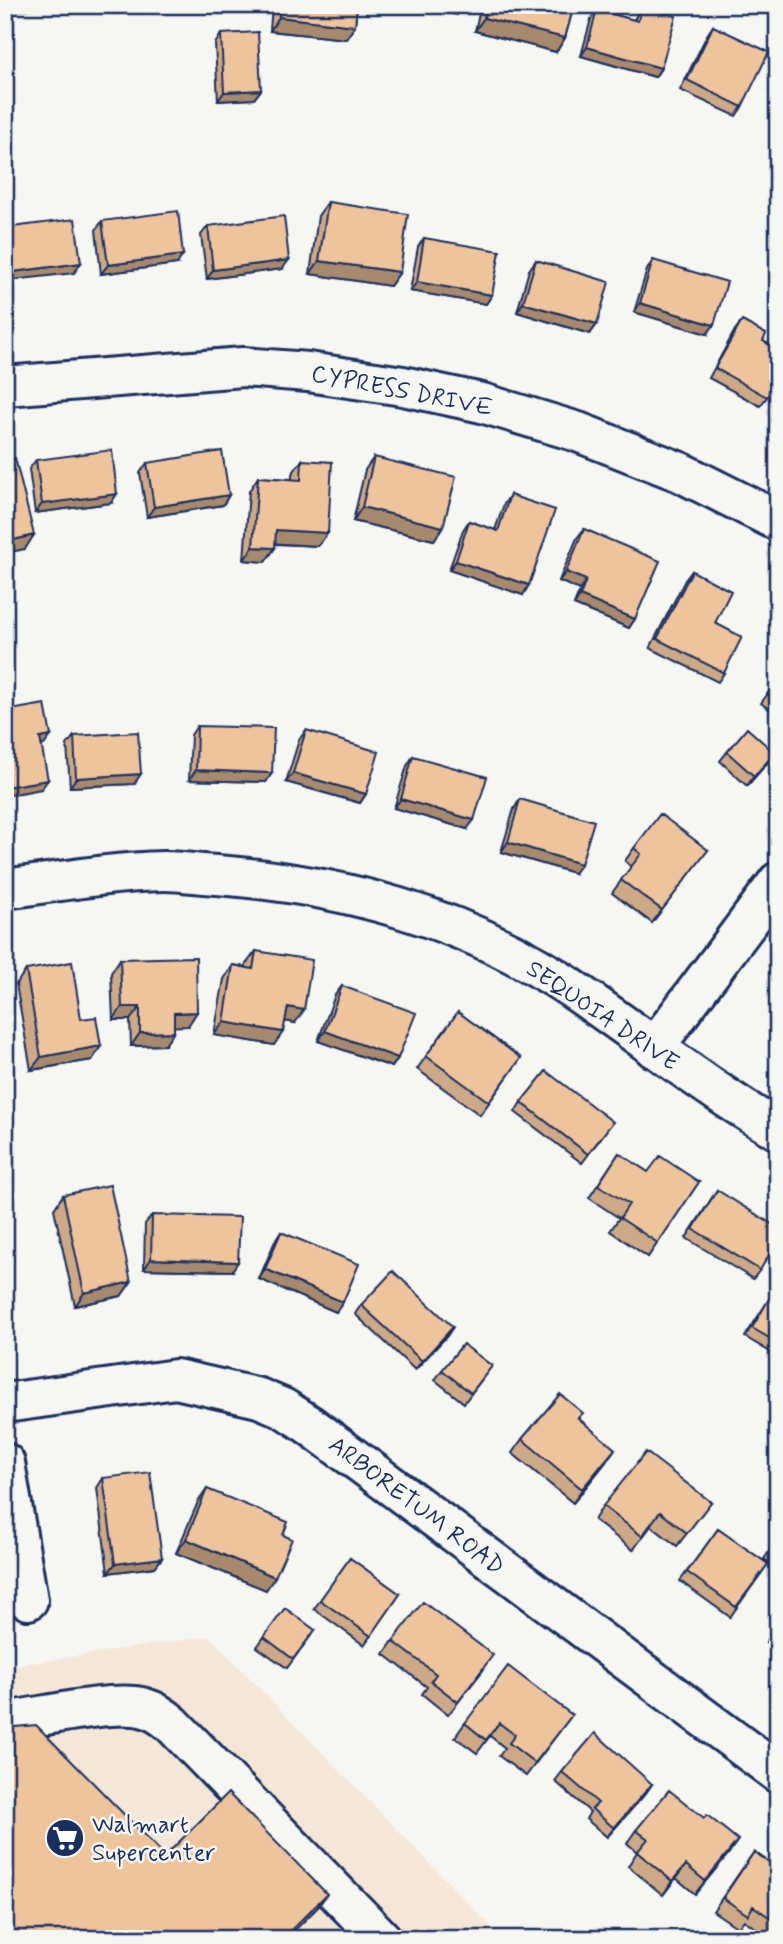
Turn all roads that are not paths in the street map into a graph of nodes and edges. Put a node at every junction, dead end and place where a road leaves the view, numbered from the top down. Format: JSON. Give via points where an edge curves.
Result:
{"nodes":[{"id":1,"x":5,"y":386,"type":"edge"},
{"id":2,"x":778,"y":521,"type":"edge"},
{"id":3,"x":778,"y":881,"type":"edge"},
{"id":4,"x":5,"y":890,"type":"edge"},
{"id":5,"x":654,"y":1048,"type":"junction"},
{"id":6,"x":778,"y":1130,"type":"edge"},
{"id":7,"x":5,"y":1403,"type":"edge"},
{"id":8,"x":5,"y":1463,"type":"edge"},
{"id":9,"x":28,"y":1600,"type":"dead end"},
{"id":10,"x":5,"y":1721,"type":"edge"},
{"id":11,"x":778,"y":1773,"type":"edge"},
{"id":12,"x":382,"y":1939,"type":"edge"}],
"edges":[{"from":1,"to":2,"type":"street","name":"CYPRESS DRIVE","via":[[243,367],[403,386],[482,403],[578,432],[680,472]]},
{"from":3,"to":5,"type":"street"},
{"from":4,"to":5,"type":"street","name":"SEQUOIA DRIVE","via":[[164,871],[257,878],[372,900],[425,917],[519,958],[566,985]]},
{"from":5,"to":6,"type":"street","name":"SEQUOIA DRIVE"},
{"from":7,"to":11,"type":"street","name":"ARBORETUM ROAD","via":[[176,1379],[239,1391],[283,1408]]},
{"from":8,"to":9,"type":"street"},
{"from":10,"to":12,"type":"street","via":[[123,1705],[159,1713]]}]}
